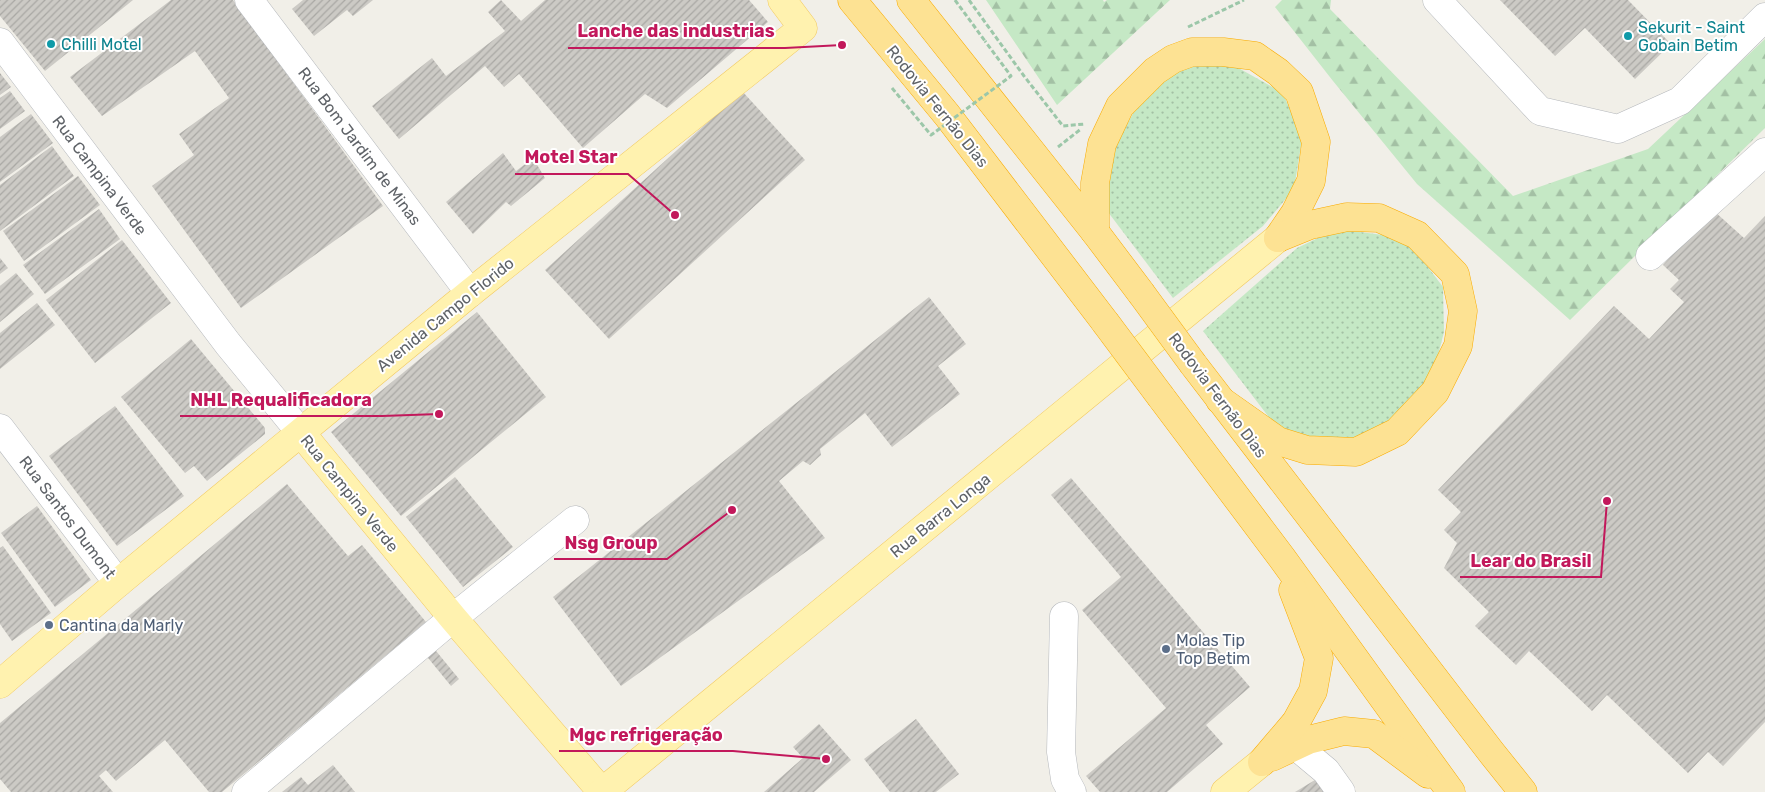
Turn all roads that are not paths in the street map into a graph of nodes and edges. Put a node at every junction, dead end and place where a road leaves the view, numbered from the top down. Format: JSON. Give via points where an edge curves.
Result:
{"nodes":[{"id":1,"x":250,"y":0,"type":"edge"},
{"id":2,"x":782,"y":0,"type":"edge"},
{"id":3,"x":852,"y":0,"type":"edge"},
{"id":4,"x":1436,"y":0,"type":"edge"},
{"id":5,"x":914,"y":3,"type":"edge"},
{"id":6,"x":1765,"y":17,"type":"edge"},
{"id":7,"x":0,"y":42,"type":"edge"},
{"id":8,"x":1765,"y":152,"type":"edge"},
{"id":9,"x":1095,"y":232,"type":"junction"},
{"id":10,"x":1278,"y":238,"type":"junction"},
{"id":11,"x":1650,"y":256,"type":"dead end"},
{"id":12,"x":470,"y":292,"type":"junction"},
{"id":13,"x":1220,"y":400,"type":"junction"},
{"id":14,"x":0,"y":428,"type":"edge"},
{"id":15,"x":301,"y":433,"type":"junction"},
{"id":16,"x":575,"y":520,"type":"dead end"},
{"id":17,"x":1282,"y":558,"type":"junction"},
{"id":18,"x":118,"y":583,"type":"junction"},
{"id":19,"x":1064,"y":616,"type":"dead end"},
{"id":20,"x":453,"y":618,"type":"junction"},
{"id":21,"x":0,"y":684,"type":"edge"},
{"id":22,"x":1296,"y":746,"type":"junction"},
{"id":23,"x":1490,"y":752,"type":"junction"},
{"id":24,"x":1262,"y":762,"type":"junction"},
{"id":25,"x":246,"y":792,"type":"edge"},
{"id":26,"x":602,"y":792,"type":"edge"},
{"id":27,"x":1072,"y":792,"type":"edge"},
{"id":28,"x":1225,"y":792,"type":"edge"},
{"id":29,"x":1341,"y":792,"type":"edge"},
{"id":30,"x":1451,"y":792,"type":"edge"},
{"id":31,"x":1523,"y":792,"type":"edge"},
{"id":32,"x":1537,"y":792,"type":"edge"}],
"edges":[{"from":1,"to":12,"type":"street","name":"Rua Bom Jardim de Minas"},
{"from":2,"to":12,"type":"main road","name":"Avenida Campo Florido","via":[[803,28]]},
{"from":3,"to":17,"type":"highway","name":"Rodovia Fernão Dias","bridge":true,"via":[[946,115]]},
{"from":4,"to":6,"type":"street","via":[[1540,111],[1618,129],[1680,101]]},
{"from":5,"to":9,"type":"highway","name":"Rodovia Fernão Dias"},
{"from":7,"to":15,"type":"street","name":"Rua Campina Verde","via":[[228,344]]},
{"from":8,"to":11,"type":"street"},
{"from":9,"to":10,"type":"highway","via":[[1095,184],[1102,144],[1120,106],[1155,71],[1173,60],[1192,52],[1223,52],[1255,56],[1278,72],[1298,92],[1316,142],[1311,181]]},
{"from":9,"to":13,"type":"highway","name":"Rodovia Fernão Dias","bridge":true},
{"from":10,"to":13,"type":"highway","via":[[1310,225],[1347,217],[1379,218],[1416,235],[1455,274],[1463,311],[1458,346],[1435,392],[1397,432],[1356,452],[1307,450],[1278,441]]},
{"from":10,"to":26,"type":"main road","name":"Rua Barra Longa"},
{"from":12,"to":15,"type":"main road","name":"Avenida Campo Florido"},
{"from":13,"to":23,"type":"highway","name":"Rodovia Fernão Dias"},
{"from":14,"to":18,"type":"street","name":"Rua Santos Dumont"},
{"from":15,"to":18,"type":"main road","name":"Avenida Campo Florido"},
{"from":15,"to":20,"type":"main road","name":"Rua Campina Verde"},
{"from":16,"to":20,"type":"street"},
{"from":17,"to":24,"type":"highway","via":[[1319,658],[1313,691],[1296,722]]},
{"from":17,"to":30,"type":"highway","name":"Rodovia Fernão Dias"},
{"from":18,"to":21,"type":"main road","name":"Avenida Campo Florido"},
{"from":19,"to":27,"type":"street","via":[[1061,752],[1065,779]]},
{"from":20,"to":25,"type":"street"},
{"from":20,"to":26,"type":"main road","name":"Rua Campina Verde"},
{"from":22,"to":24,"type":"highway"},
{"from":22,"to":29,"type":"street","via":[[1326,771]]},
{"from":22,"to":30,"type":"highway","via":[[1344,731],[1374,734]]},
{"from":23,"to":31,"type":"highway","name":"Rodovia Fernão Dias"},
{"from":23,"to":32,"type":"highway"},
{"from":24,"to":28,"type":"main road"}]}
